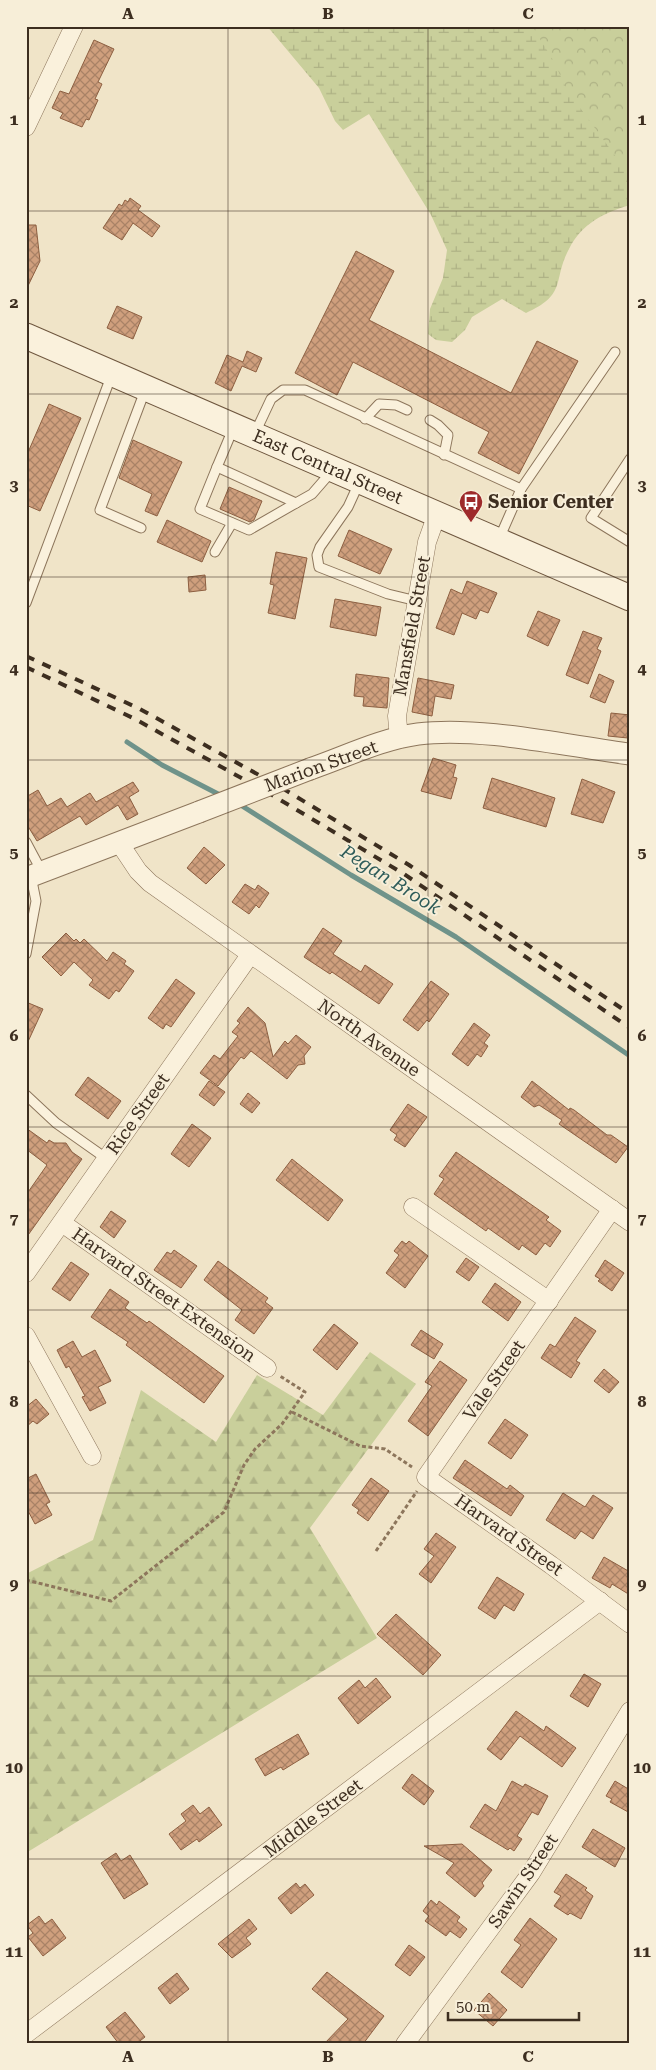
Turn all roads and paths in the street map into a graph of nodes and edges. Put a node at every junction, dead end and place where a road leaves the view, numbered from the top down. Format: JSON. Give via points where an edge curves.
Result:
{"nodes":[{"id":1,"x":74,"y":26,"type":"edge"},
{"id":2,"x":26,"y":128,"type":"edge"},
{"id":3,"x":26,"y":336,"type":"edge"},
{"id":4,"x":615,"y":352,"type":"dead end"},
{"id":5,"x":112,"y":374,"type":"junction"},
{"id":6,"x":146,"y":388,"type":"junction"},
{"id":7,"x":407,"y":410,"type":"dead end"},
{"id":8,"x":365,"y":419,"type":"junction"},
{"id":9,"x":430,"y":420,"type":"dead end"},
{"id":10,"x":244,"y":431,"type":"junction"},
{"id":11,"x":444,"y":455,"type":"junction"},
{"id":12,"x":630,"y":459,"type":"edge"},
{"id":13,"x":217,"y":467,"type":"junction"},
{"id":14,"x":334,"y":469,"type":"junction"},
{"id":15,"x":361,"y":481,"type":"junction"},
{"id":16,"x":521,"y":489,"type":"junction"},
{"id":17,"x":296,"y":503,"type":"junction"},
{"id":18,"x":437,"y":514,"type":"junction"},
{"id":19,"x":232,"y":523,"type":"junction"},
{"id":20,"x":142,"y":528,"type":"dead end"},
{"id":21,"x":498,"y":541,"type":"junction"},
{"id":22,"x":630,"y":542,"type":"edge"},
{"id":23,"x":215,"y":552,"type":"dead end"},
{"id":24,"x":630,"y":598,"type":"edge"},
{"id":25,"x":417,"y":601,"type":"junction"},
{"id":26,"x":26,"y":603,"type":"edge"},
{"id":27,"x":399,"y":739,"type":"junction"},
{"id":28,"x":630,"y":754,"type":"edge"},
{"id":29,"x":26,"y":842,"type":"edge"},
{"id":30,"x":120,"y":844,"type":"junction"},
{"id":31,"x":33,"y":875,"type":"edge"},
{"id":32,"x":26,"y":954,"type":"edge"},
{"id":33,"x":250,"y":955,"type":"junction"},
{"id":34,"x":26,"y":1095,"type":"edge"},
{"id":35,"x":107,"y":1159,"type":"junction"},
{"id":36,"x":413,"y":1207,"type":"dead end"},
{"id":37,"x":612,"y":1209,"type":"junction"},
{"id":38,"x":62,"y":1222,"type":"junction"},
{"id":39,"x":630,"y":1222,"type":"edge"},
{"id":40,"x":26,"y":1273,"type":"edge"},
{"id":41,"x":549,"y":1301,"type":"junction"},
{"id":42,"x":26,"y":1336,"type":"edge"},
{"id":43,"x":267,"y":1368,"type":"joint"},
{"id":44,"x":292,"y":1412,"type":"junction"},
{"id":45,"x":92,"y":1456,"type":"dead end"},
{"id":46,"x":426,"y":1477,"type":"junction"},
{"id":47,"x":376,"y":1551,"type":"dead end"},
{"id":48,"x":26,"y":1580,"type":"edge"},
{"id":49,"x":600,"y":1601,"type":"junction"},
{"id":50,"x":630,"y":1624,"type":"edge"},
{"id":51,"x":630,"y":1711,"type":"edge"},
{"id":52,"x":26,"y":2034,"type":"edge"},
{"id":53,"x":405,"y":2044,"type":"edge"}],
"edges":[{"from":1,"to":2,"type":"street"},
{"from":3,"to":5,"type":"main road","name":"East Central Street"},
{"from":4,"to":16,"type":"lane"},
{"from":5,"to":6,"type":"main road","name":"East Central Street"},
{"from":5,"to":26,"type":"lane"},
{"from":6,"to":10,"type":"main road","name":"East Central Street"},
{"from":6,"to":20,"type":"lane","via":[[100,510]]},
{"from":7,"to":8,"type":"lane","via":[[396,405],[379,404]]},
{"from":8,"to":10,"type":"lane","via":[[305,390],[283,390]]},
{"from":8,"to":11,"type":"lane"},
{"from":9,"to":11,"type":"lane","via":[[448,435]]},
{"from":10,"to":13,"type":"lane"},
{"from":10,"to":14,"type":"main road","name":"East Central Street"},
{"from":11,"to":16,"type":"lane"},
{"from":12,"to":22,"type":"lane","via":[[591,518]]},
{"from":13,"to":17,"type":"lane"},
{"from":13,"to":19,"type":"lane","via":[[200,509]]},
{"from":14,"to":15,"type":"main road","name":"East Central Street"},
{"from":14,"to":17,"type":"lane","via":[[312,494]]},
{"from":15,"to":18,"type":"main road","name":"East Central Street"},
{"from":15,"to":25,"type":"lane","via":[[320,547],[317,555],[319,567],[388,594]]},
{"from":16,"to":21,"type":"lane"},
{"from":17,"to":19,"type":"lane","via":[[249,530]]},
{"from":18,"to":21,"type":"main road","name":"East Central Street"},
{"from":18,"to":25,"type":"street","name":"Mansfield Street","via":[[427,542]]},
{"from":19,"to":23,"type":"lane"},
{"from":21,"to":24,"type":"main road","name":"East Central Street"},
{"from":25,"to":27,"type":"street","name":"Mansfield Street","via":[[397,716]]},
{"from":27,"to":28,"type":"street","name":"Marion Street","via":[[437,733],[480,735]]},
{"from":27,"to":30,"type":"street","name":"Marion Street","bridge":true},
{"from":29,"to":31,"type":"lane"},
{"from":30,"to":31,"type":"street","name":"Marion Street"},
{"from":30,"to":33,"type":"street","name":"North Avenue","via":[[150,883]]},
{"from":31,"to":32,"type":"lane","via":[[36,902]]},
{"from":33,"to":35,"type":"street","name":"Rice Street"},
{"from":33,"to":37,"type":"street","name":"North Avenue"},
{"from":34,"to":35,"type":"lane","via":[[56,1123]]},
{"from":35,"to":38,"type":"street","name":"Rice Street"},
{"from":36,"to":41,"type":"street"},
{"from":37,"to":39,"type":"street","name":"North Avenue"},
{"from":37,"to":41,"type":"street","name":"Vale Street"},
{"from":38,"to":40,"type":"street","name":"Rice Street"},
{"from":38,"to":43,"type":"street","name":"Harvard Street Extension"},
{"from":41,"to":46,"type":"street","name":"Vale Street"},
{"from":42,"to":45,"type":"street"},
{"from":43,"to":44,"type":"path","via":[[305,1392]]},
{"from":44,"to":46,"type":"path","via":[[360,1446],[386,1449]]},
{"from":44,"to":48,"type":"path","via":[[244,1465],[224,1512],[112,1600]]},
{"from":46,"to":47,"type":"path"},
{"from":46,"to":49,"type":"street","name":"Harvard Street"},
{"from":49,"to":50,"type":"street","name":"Harvard Street"},
{"from":49,"to":52,"type":"street","name":"Middle Street"},
{"from":51,"to":53,"type":"street","name":"Sawin Street","via":[[531,1873]]}]}
